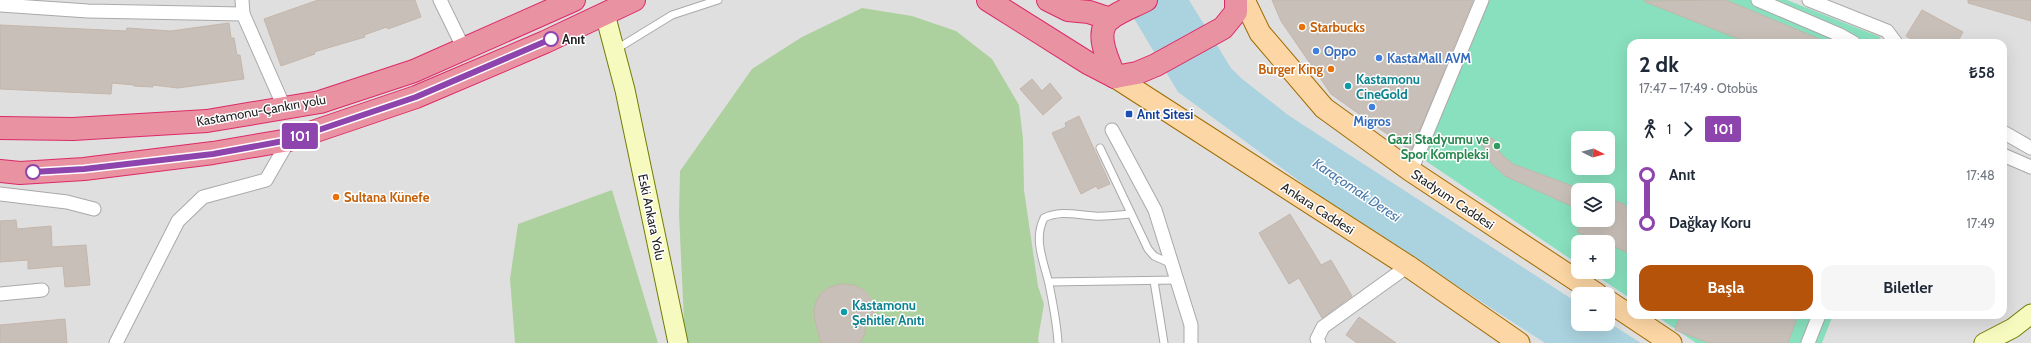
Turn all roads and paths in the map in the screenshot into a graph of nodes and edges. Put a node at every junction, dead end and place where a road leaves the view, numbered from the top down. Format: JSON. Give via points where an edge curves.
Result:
{"nodes":[{"id":1,"x":242,"y":0,"type":"edge"},
{"id":2,"x":574,"y":0,"type":"edge"},
{"id":3,"x":634,"y":0,"type":"edge"},
{"id":4,"x":718,"y":0,"type":"edge"},
{"id":5,"x":988,"y":0,"type":"edge"},
{"id":6,"x":1048,"y":0,"type":"edge"},
{"id":7,"x":1146,"y":0,"type":"edge"},
{"id":8,"x":1236,"y":0,"type":"edge"},
{"id":9,"x":1244,"y":0,"type":"edge"},
{"id":10,"x":1482,"y":0,"type":"edge"},
{"id":11,"x":1758,"y":0,"type":"edge"},
{"id":12,"x":1809,"y":0,"type":"edge"},
{"id":13,"x":446,"y":4,"type":"edge"},
{"id":14,"x":0,"y":5,"type":"edge"},
{"id":15,"x":1090,"y":6,"type":"edge"},
{"id":16,"x":242,"y":14,"type":"junction"},
{"id":17,"x":605,"y":14,"type":"junction"},
{"id":18,"x":1110,"y":18,"type":"junction"},
{"id":19,"x":1847,"y":39,"type":"edge"},
{"id":20,"x":1893,"y":39,"type":"edge"},
{"id":21,"x":464,"y":49,"type":"junction"},
{"id":22,"x":614,"y":50,"type":"junction"},
{"id":23,"x":1115,"y":77,"type":"junction"},
{"id":24,"x":285,"y":109,"type":"junction"},
{"id":25,"x":0,"y":128,"type":"edge"},
{"id":26,"x":1112,"y":130,"type":"dead end"},
{"id":27,"x":2007,"y":134,"type":"edge"},
{"id":28,"x":289,"y":140,"type":"junction"},
{"id":29,"x":1100,"y":148,"type":"dead end"},
{"id":30,"x":2031,"y":148,"type":"edge"},
{"id":31,"x":2007,"y":157,"type":"edge"},
{"id":32,"x":2031,"y":167,"type":"edge"},
{"id":33,"x":0,"y":171,"type":"edge"},
{"id":34,"x":1411,"y":171,"type":"junction"},
{"id":35,"x":0,"y":194,"type":"edge"},
{"id":36,"x":94,"y":209,"type":"dead end"},
{"id":37,"x":1131,"y":214,"type":"junction"},
{"id":38,"x":1172,"y":264,"type":"junction"},
{"id":39,"x":1408,"y":266,"type":"junction"},
{"id":40,"x":1177,"y":280,"type":"junction"},
{"id":41,"x":1154,"y":281,"type":"junction"},
{"id":42,"x":1049,"y":282,"type":"junction"},
{"id":43,"x":1586,"y":287,"type":"edge"},
{"id":44,"x":42,"y":290,"type":"dead end"},
{"id":45,"x":0,"y":294,"type":"edge"},
{"id":46,"x":1615,"y":306,"type":"edge"},
{"id":47,"x":1627,"y":313,"type":"edge"},
{"id":48,"x":2031,"y":314,"type":"edge"},
{"id":49,"x":1635,"y":319,"type":"edge"},
{"id":50,"x":1817,"y":319,"type":"edge"},
{"id":51,"x":116,"y":343,"type":"edge"},
{"id":52,"x":678,"y":343,"type":"edge"},
{"id":53,"x":1058,"y":343,"type":"edge"},
{"id":54,"x":1164,"y":343,"type":"edge"},
{"id":55,"x":1191,"y":343,"type":"edge"},
{"id":56,"x":1319,"y":343,"type":"edge"},
{"id":57,"x":1518,"y":343,"type":"edge"},
{"id":58,"x":1672,"y":343,"type":"edge"},
{"id":59,"x":1808,"y":343,"type":"edge"},
{"id":60,"x":1984,"y":343,"type":"edge"}],
"edges":[{"from":1,"to":16,"type":"street"},
{"from":2,"to":21,"type":"highway","name":"Kastamonu-Çankırı yolu"},
{"from":3,"to":17,"type":"highway","name":"Kastamonu-Çankırı yolu"},
{"from":4,"to":22,"type":"lane","via":[[672,15]]},
{"from":5,"to":23,"type":"highway","via":[[1088,63]]},
{"from":6,"to":15,"type":"highway","via":[[1068,10]]},
{"from":7,"to":18,"type":"highway"},
{"from":8,"to":23,"type":"highway","via":[[1236,12],[1223,28],[1156,65],[1137,73]]},
{"from":9,"to":34,"type":"main road","name":"Stadyum Caddesi","via":[[1260,33],[1324,108]]},
{"from":10,"to":34,"type":"street"},
{"from":11,"to":19,"type":"street"},
{"from":12,"to":20,"type":"street","via":[[1887,31]]},
{"from":13,"to":21,"type":"street"},
{"from":14,"to":16,"type":"street","via":[[88,11]]},
{"from":15,"to":18,"type":"highway"},
{"from":16,"to":24,"type":"street"},
{"from":17,"to":22,"type":"street","name":"Eski Ankara Yolu"},
{"from":17,"to":28,"type":"highway","name":"Kastamonu-Çankırı yolu","via":[[416,97]]},
{"from":18,"to":23,"type":"highway","via":[[1106,24],[1103,42]]},
{"from":21,"to":24,"type":"highway","name":"Kastamonu-Çankırı yolu","via":[[414,71],[320,102]]},
{"from":22,"to":52,"type":"street","name":"Eski Ankara Yolu","via":[[625,90]]},
{"from":23,"to":39,"type":"main road","name":"Ankara Caddesi"},
{"from":24,"to":25,"type":"highway","name":"Kastamonu-Çankırı yolu","via":[[207,121],[72,129]]},
{"from":26,"to":38,"type":"street","via":[[1154,210]]},
{"from":27,"to":30,"type":"street"},
{"from":28,"to":33,"type":"highway","name":"Kastamonu-Çankırı yolu","via":[[213,154],[84,169],[20,173]]},
{"from":28,"to":51,"type":"street","via":[[266,180],[203,197],[178,221]]},
{"from":29,"to":37,"type":"lane"},
{"from":31,"to":32,"type":"street"},
{"from":34,"to":43,"type":"main road","name":"Stadyum Caddesi"},
{"from":35,"to":36,"type":"street","via":[[67,202]]},
{"from":37,"to":38,"type":"lane","via":[[1154,256]]},
{"from":37,"to":42,"type":"lane","via":[[1066,214],[1044,218],[1039,232]]},
{"from":38,"to":40,"type":"street"},
{"from":39,"to":56,"type":"street","via":[[1323,327],[1317,339]]},
{"from":39,"to":57,"type":"main road","name":"Ankara Caddesi"},
{"from":40,"to":41,"type":"lane"},
{"from":40,"to":55,"type":"street","via":[[1191,325]]},
{"from":41,"to":42,"type":"lane"},
{"from":41,"to":54,"type":"lane"},
{"from":42,"to":53,"type":"lane"},
{"from":44,"to":45,"type":"street"},
{"from":46,"to":47,"type":"main road"},
{"from":48,"to":60,"type":"street","via":[[2013,328]]},
{"from":49,"to":58,"type":"main road"},
{"from":50,"to":59,"type":"street"}]}
